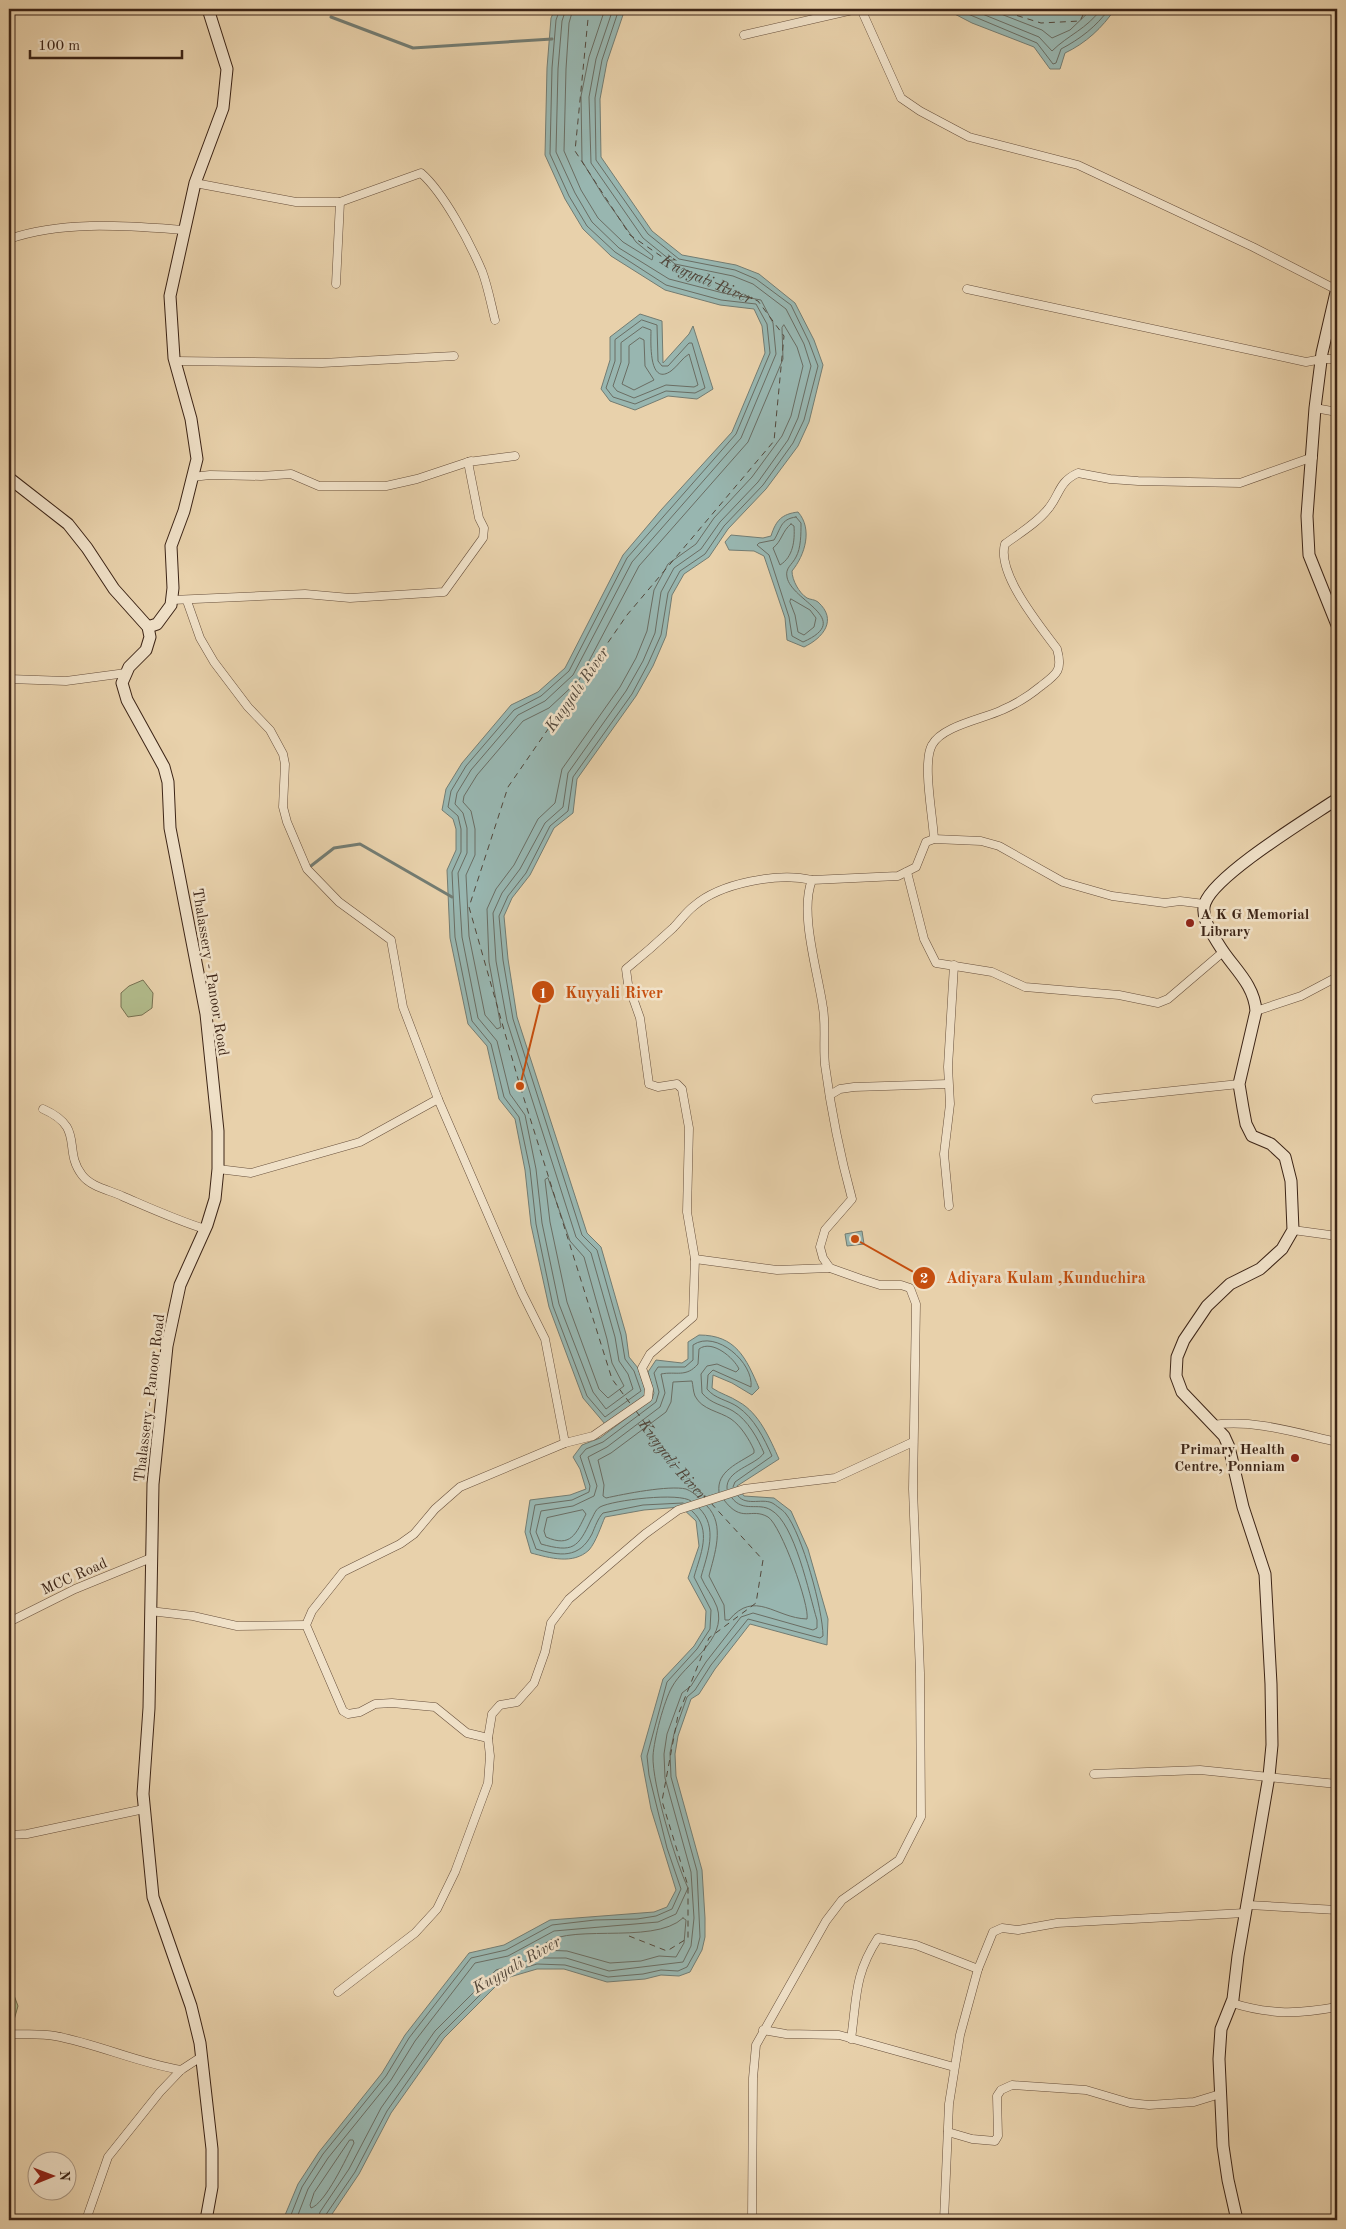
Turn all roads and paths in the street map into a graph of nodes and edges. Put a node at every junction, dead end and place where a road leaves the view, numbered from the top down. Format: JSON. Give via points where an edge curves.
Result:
{"nodes":[{"id":1,"x":208,"y":9,"type":"edge"},
{"id":2,"x":859,"y":9,"type":"edge"},
{"id":3,"x":744,"y":35,"type":"dead end"},
{"id":4,"x":195,"y":182,"type":"junction"},
{"id":5,"x":340,"y":202,"type":"junction"},
{"id":6,"x":184,"y":230,"type":"junction"},
{"id":7,"x":9,"y":239,"type":"edge"},
{"id":8,"x":336,"y":284,"type":"dead end"},
{"id":9,"x":967,"y":289,"type":"dead end"},
{"id":10,"x":1337,"y":289,"type":"edge"},
{"id":11,"x":495,"y":320,"type":"dead end"},
{"id":12,"x":454,"y":356,"type":"dead end"},
{"id":13,"x":1322,"y":358,"type":"junction"},
{"id":14,"x":1337,"y":359,"type":"edge"},
{"id":15,"x":175,"y":361,"type":"junction"},
{"id":16,"x":1314,"y":408,"type":"junction"},
{"id":17,"x":1337,"y":412,"type":"edge"},
{"id":18,"x":492,"y":456,"type":"dead end"},
{"id":19,"x":515,"y":456,"type":"dead end"},
{"id":20,"x":1313,"y":457,"type":"junction"},
{"id":21,"x":468,"y":462,"type":"junction"},
{"id":22,"x":192,"y":477,"type":"junction"},
{"id":23,"x":9,"y":478,"type":"edge"},
{"id":24,"x":172,"y":600,"type":"junction"},
{"id":25,"x":187,"y":601,"type":"junction"},
{"id":26,"x":1337,"y":625,"type":"edge"},
{"id":27,"x":148,"y":627,"type":"junction"},
{"id":28,"x":126,"y":673,"type":"junction"},
{"id":29,"x":9,"y":679,"type":"edge"},
{"id":30,"x":1337,"y":799,"type":"edge"},
{"id":31,"x":934,"y":839,"type":"junction"},
{"id":32,"x":908,"y":872,"type":"junction"},
{"id":33,"x":812,"y":880,"type":"junction"},
{"id":34,"x":1204,"y":904,"type":"junction"},
{"id":35,"x":1223,"y":952,"type":"junction"},
{"id":36,"x":954,"y":965,"type":"junction"},
{"id":37,"x":1337,"y":976,"type":"edge"},
{"id":38,"x":1256,"y":1011,"type":"junction"},
{"id":39,"x":948,"y":1084,"type":"junction"},
{"id":40,"x":1239,"y":1084,"type":"junction"},
{"id":41,"x":830,"y":1095,"type":"junction"},
{"id":42,"x":438,"y":1099,"type":"junction"},
{"id":43,"x":1096,"y":1099,"type":"dead end"},
{"id":44,"x":43,"y":1109,"type":"dead end"},
{"id":45,"x":218,"y":1169,"type":"junction"},
{"id":46,"x":949,"y":1206,"type":"dead end"},
{"id":47,"x":205,"y":1229,"type":"junction"},
{"id":48,"x":1293,"y":1230,"type":"junction"},
{"id":49,"x":1337,"y":1236,"type":"edge"},
{"id":50,"x":695,"y":1260,"type":"junction"},
{"id":51,"x":830,"y":1268,"type":"junction"},
{"id":52,"x":1213,"y":1425,"type":"junction"},
{"id":53,"x":913,"y":1442,"type":"junction"},
{"id":54,"x":1337,"y":1442,"type":"edge"},
{"id":55,"x":565,"y":1443,"type":"junction"},
{"id":56,"x":151,"y":1558,"type":"junction"},
{"id":57,"x":150,"y":1611,"type":"junction"},
{"id":58,"x":9,"y":1622,"type":"edge"},
{"id":59,"x":306,"y":1625,"type":"junction"},
{"id":60,"x":488,"y":1738,"type":"junction"},
{"id":61,"x":1094,"y":1774,"type":"dead end"},
{"id":62,"x":1269,"y":1776,"type":"junction"},
{"id":63,"x":1337,"y":1784,"type":"edge"},
{"id":64,"x":144,"y":1809,"type":"junction"},
{"id":65,"x":9,"y":1835,"type":"edge"},
{"id":66,"x":1247,"y":1909,"type":"junction"},
{"id":67,"x":1337,"y":1910,"type":"edge"},
{"id":68,"x":978,"y":1968,"type":"junction"},
{"id":69,"x":338,"y":1992,"type":"dead end"},
{"id":70,"x":1232,"y":2003,"type":"junction"},
{"id":71,"x":1337,"y":2007,"type":"edge"},
{"id":72,"x":763,"y":2030,"type":"junction"},
{"id":73,"x":9,"y":2034,"type":"edge"},
{"id":74,"x":850,"y":2039,"type":"junction"},
{"id":75,"x":201,"y":2057,"type":"junction"},
{"id":76,"x":954,"y":2067,"type":"junction"},
{"id":77,"x":181,"y":2070,"type":"junction"},
{"id":78,"x":1220,"y":2094,"type":"junction"},
{"id":79,"x":948,"y":2132,"type":"junction"},
{"id":80,"x":86,"y":2220,"type":"edge"},
{"id":81,"x":206,"y":2220,"type":"edge"},
{"id":82,"x":752,"y":2220,"type":"edge"},
{"id":83,"x":944,"y":2220,"type":"edge"},
{"id":84,"x":1238,"y":2220,"type":"edge"}],
"edges":[{"from":1,"to":4,"type":"main road","via":[[227,69],[224,108]]},
{"from":2,"to":3,"type":"street"},
{"from":2,"to":10,"type":"street","via":[[901,98],[920,111],[969,137],[1078,165],[1253,246]]},
{"from":4,"to":5,"type":"street","via":[[296,202]]},
{"from":4,"to":6,"type":"main road"},
{"from":5,"to":8,"type":"street"},
{"from":5,"to":11,"type":"street","via":[[421,173],[442,198],[482,270]]},
{"from":6,"to":7,"type":"street","via":[[67,227]]},
{"from":6,"to":15,"type":"main road","via":[[170,296]]},
{"from":9,"to":13,"type":"street","via":[[1306,362]]},
{"from":10,"to":13,"type":"main road"},
{"from":12,"to":15,"type":"street","via":[[322,363]]},
{"from":13,"to":14,"type":"street"},
{"from":13,"to":16,"type":"main road"},
{"from":15,"to":22,"type":"main road","via":[[191,419],[196,459]]},
{"from":16,"to":17,"type":"street"},
{"from":16,"to":20,"type":"main road"},
{"from":18,"to":21,"type":"street"},
{"from":19,"to":21,"type":"street"},
{"from":20,"to":26,"type":"main road","via":[[1307,516],[1309,555]]},
{"from":20,"to":31,"type":"street","via":[[1240,482],[1138,481],[1078,473],[1066,480],[1050,508],[1005,544],[1002,553],[1013,584],[1057,649],[1061,661],[1057,674],[1026,698],[940,734],[932,744],[927,758]]},
{"from":21,"to":22,"type":"street","via":[[386,486],[318,486],[291,474]]},
{"from":21,"to":25,"type":"street","via":[[478,518],[484,528],[483,538],[444,592],[350,598],[280,595]]},
{"from":22,"to":24,"type":"main road","via":[[171,546]]},
{"from":23,"to":27,"type":"main road","via":[[68,524],[114,589]]},
{"from":24,"to":25,"type":"street"},
{"from":24,"to":27,"type":"main road","via":[[157,624]]},
{"from":25,"to":42,"type":"street","via":[[200,638],[214,662],[270,730],[283,754],[283,807],[307,869],[339,902],[391,940],[403,1007]]},
{"from":27,"to":28,"type":"main road","via":[[150,637],[146,650]]},
{"from":28,"to":29,"type":"street","via":[[66,681]]},
{"from":28,"to":45,"type":"main road","name":"Thalassery - Panoor Road","via":[[122,683],[127,700],[164,767],[168,782],[170,828],[206,1014],[218,1132]]},
{"from":30,"to":34,"type":"main road","via":[[1237,868]]},
{"from":31,"to":32,"type":"street","via":[[926,842],[916,867]]},
{"from":31,"to":34,"type":"street","via":[[981,841],[999,846],[1063,882],[1112,896]]},
{"from":32,"to":33,"type":"street","via":[[898,876]]},
{"from":32,"to":36,"type":"street","via":[[914,905],[929,951],[936,963]]},
{"from":33,"to":41,"type":"street","via":[[807,892],[810,937],[824,1010],[825,1063]]},
{"from":33,"to":50,"type":"street","via":[[784,876],[762,878],[713,893],[695,905],[626,968],[640,1018],[650,1084],[658,1087],[678,1084],[682,1089],[689,1128],[687,1212]]},
{"from":34,"to":35,"type":"main road","via":[[1207,925]]},
{"from":35,"to":36,"type":"street","via":[[1158,1004],[1118,995],[1025,987],[992,972]]},
{"from":35,"to":38,"type":"main road","via":[[1244,978]]},
{"from":36,"to":39,"type":"street"},
{"from":37,"to":38,"type":"street","via":[[1301,996]]},
{"from":38,"to":40,"type":"main road"},
{"from":39,"to":41,"type":"street","via":[[854,1087]]},
{"from":39,"to":46,"type":"street","via":[[950,1104],[944,1154]]},
{"from":40,"to":43,"type":"street"},
{"from":40,"to":48,"type":"main road","via":[[1246,1124],[1252,1136],[1271,1144],[1285,1156],[1291,1181]]},
{"from":41,"to":51,"type":"street","via":[[852,1199],[825,1230],[820,1247]]},
{"from":42,"to":45,"type":"street","via":[[360,1142],[251,1173]]},
{"from":42,"to":55,"type":"street","via":[[545,1339]]},
{"from":44,"to":47,"type":"street","via":[[59,1116],[69,1131],[76,1163],[82,1175],[93,1184]]},
{"from":45,"to":47,"type":"main road","name":"Thalassery - Panoor Road","via":[[215,1199]]},
{"from":47,"to":56,"type":"main road","name":"Thalassery - Panoor Road","via":[[180,1285],[168,1346],[153,1484]]},
{"from":48,"to":49,"type":"street"},
{"from":48,"to":52,"type":"main road","via":[[1282,1249],[1260,1269],[1230,1284],[1207,1306],[1184,1340],[1177,1357],[1176,1376],[1182,1392]]},
{"from":50,"to":51,"type":"street","via":[[777,1270]]},
{"from":50,"to":55,"type":"street","via":[[693,1317],[650,1354],[642,1368],[649,1389],[648,1398],[593,1436]]},
{"from":51,"to":53,"type":"street","via":[[880,1285],[901,1285],[910,1288],[914,1295]]},
{"from":52,"to":54,"type":"street","via":[[1260,1426]]},
{"from":52,"to":62,"type":"main road","via":[[1229,1446],[1243,1507],[1265,1574],[1271,1684]]},
{"from":53,"to":60,"type":"street","via":[[835,1478],[744,1489],[678,1510],[569,1599],[550,1624],[545,1652],[534,1683],[517,1702],[500,1705],[496,1709],[492,1714]]},
{"from":53,"to":72,"type":"street","via":[[921,1817],[899,1860],[842,1900],[826,1921]]},
{"from":55,"to":59,"type":"street","via":[[460,1487],[414,1534],[343,1572],[312,1611]]},
{"from":56,"to":57,"type":"main road","name":"Thalassery - Panoor Road"},
{"from":56,"to":58,"type":"street","name":"MCC Road","via":[[75,1589]]},
{"from":57,"to":59,"type":"street","via":[[194,1616],[237,1626]]},
{"from":57,"to":64,"type":"main road","name":"Thalassery - Panoor Road"},
{"from":59,"to":60,"type":"street","via":[[343,1711],[348,1714],[374,1704],[392,1703],[435,1707],[467,1732]]},
{"from":60,"to":69,"type":"street","via":[[488,1783],[455,1872],[437,1909],[415,1934]]},
{"from":61,"to":62,"type":"street","via":[[1200,1770]]},
{"from":62,"to":63,"type":"street"},
{"from":62,"to":66,"type":"main road"},
{"from":64,"to":65,"type":"street","via":[[28,1834]]},
{"from":64,"to":75,"type":"main road","name":"Thalassery - Panoor Road","via":[[154,1897],[193,2014]]},
{"from":66,"to":67,"type":"street"},
{"from":66,"to":68,"type":"street","via":[[1063,1922],[1018,1930],[1002,1928],[993,1932]]},
{"from":66,"to":70,"type":"main road"},
{"from":68,"to":74,"type":"street","via":[[916,1945],[878,1938],[861,1970],[854,1993]]},
{"from":68,"to":76,"type":"street"},
{"from":70,"to":71,"type":"street","via":[[1260,2012],[1286,2013]]},
{"from":70,"to":78,"type":"main road","via":[[1221,2028]]},
{"from":72,"to":74,"type":"street","via":[[838,2035]]},
{"from":72,"to":82,"type":"street","via":[[756,2045],[753,2078]]},
{"from":73,"to":77,"type":"street","via":[[56,2036]]},
{"from":74,"to":76,"type":"street"},
{"from":75,"to":77,"type":"street"},
{"from":75,"to":81,"type":"main road","name":"Thalassery - Panoor Road","via":[[212,2148],[212,2187]]},
{"from":76,"to":79,"type":"street"},
{"from":77,"to":80,"type":"street","via":[[108,2157]]},
{"from":78,"to":79,"type":"street","via":[[1194,2102],[1149,2105],[1086,2090],[1012,2085],[997,2096],[998,2136],[995,2141]]},
{"from":78,"to":84,"type":"main road","via":[[1228,2180]]},
{"from":79,"to":83,"type":"street"}]}
